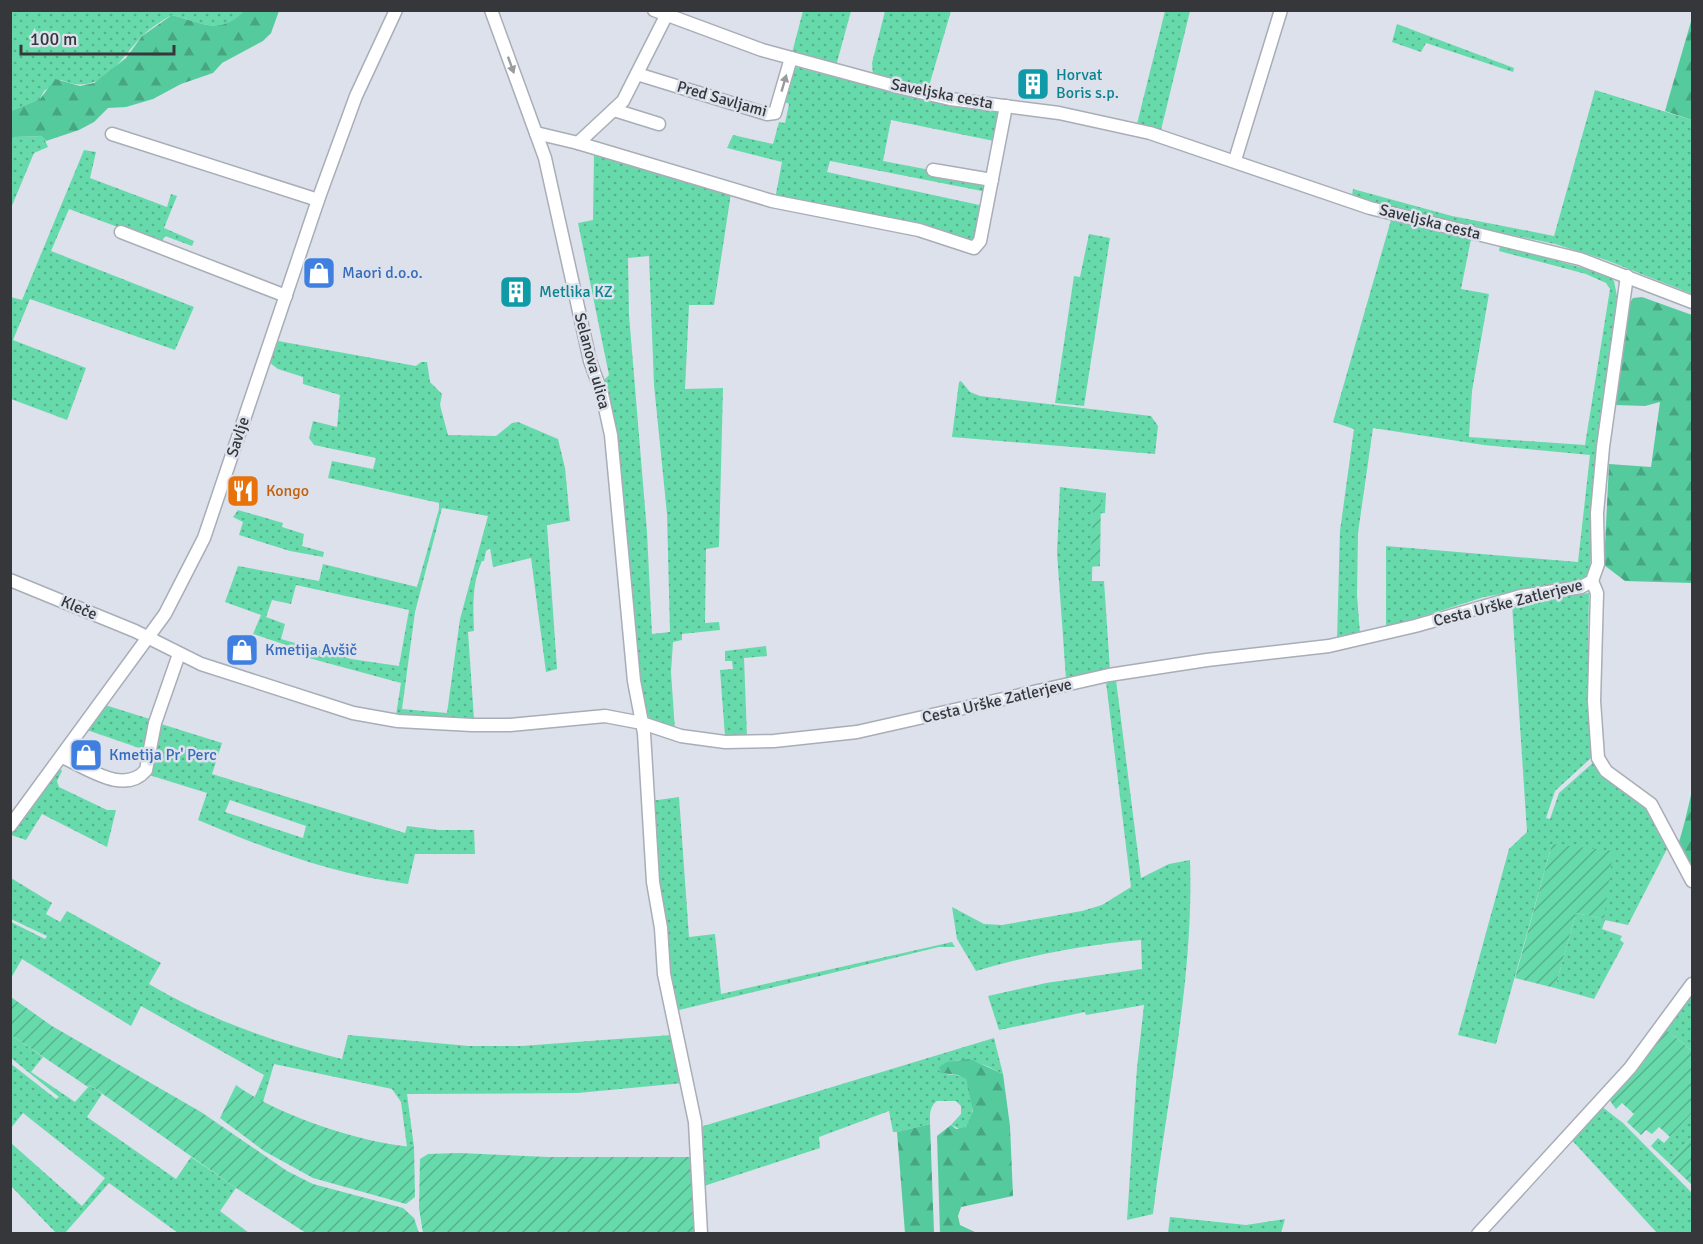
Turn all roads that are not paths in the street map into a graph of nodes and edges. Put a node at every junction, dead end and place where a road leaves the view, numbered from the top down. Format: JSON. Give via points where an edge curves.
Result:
{"nodes":[{"id":1,"x":396,"y":10,"type":"edge"},
{"id":2,"x":491,"y":10,"type":"edge"},
{"id":3,"x":654,"y":10,"type":"edge"},
{"id":4,"x":1281,"y":10,"type":"edge"},
{"id":5,"x":666,"y":16,"type":"junction"},
{"id":6,"x":791,"y":58,"type":"junction"},
{"id":7,"x":642,"y":76,"type":"junction"},
{"id":8,"x":1006,"y":106,"type":"junction"},
{"id":9,"x":614,"y":111,"type":"junction"},
{"id":10,"x":659,"y":124,"type":"dead end"},
{"id":11,"x":537,"y":133,"type":"junction"},
{"id":12,"x":112,"y":134,"type":"dead end"},
{"id":13,"x":578,"y":143,"type":"junction"},
{"id":14,"x":1235,"y":160,"type":"junction"},
{"id":15,"x":933,"y":170,"type":"dead end"},
{"id":16,"x":992,"y":180,"type":"junction"},
{"id":17,"x":318,"y":200,"type":"junction"},
{"id":18,"x":121,"y":232,"type":"dead end"},
{"id":19,"x":1627,"y":276,"type":"junction"},
{"id":20,"x":286,"y":296,"type":"junction"},
{"id":21,"x":1692,"y":302,"type":"edge"},
{"id":22,"x":10,"y":580,"type":"edge"},
{"id":23,"x":1592,"y":581,"type":"junction"},
{"id":24,"x":148,"y":637,"type":"junction"},
{"id":25,"x":178,"y":654,"type":"junction"},
{"id":26,"x":642,"y":723,"type":"junction"},
{"id":27,"x":62,"y":757,"type":"junction"},
{"id":28,"x":10,"y":826,"type":"edge"},
{"id":29,"x":1692,"y":881,"type":"edge"},
{"id":30,"x":1692,"y":984,"type":"edge"},
{"id":31,"x":701,"y":1233,"type":"edge"},
{"id":32,"x":1478,"y":1233,"type":"edge"}],
"edges":[{"from":1,"to":17,"type":"street","name":"Savlje","via":[[357,96]]},
{"from":2,"to":11,"type":"street","name":"Selanova ulica","one_way":true},
{"from":3,"to":5,"type":"street","name":"Saveljska cesta"},
{"from":4,"to":14,"type":"street"},
{"from":5,"to":6,"type":"street","name":"Saveljska cesta"},
{"from":5,"to":7,"type":"street"},
{"from":7,"to":6,"type":"street","name":"Pred Savljami","one_way":true,"via":[[767,114],[775,113]]},
{"from":6,"to":8,"type":"street","name":"Saveljska cesta","via":[[923,93]]},
{"from":7,"to":9,"type":"street"},
{"from":8,"to":14,"type":"street","name":"Saveljska cesta","via":[[1111,123]]},
{"from":8,"to":16,"type":"street"},
{"from":9,"to":10,"type":"street"},
{"from":9,"to":13,"type":"street"},
{"from":11,"to":13,"type":"street"},
{"from":11,"to":26,"type":"street","name":"Selanova ulica","via":[[611,435],[634,681]]},
{"from":12,"to":17,"type":"street"},
{"from":13,"to":16,"type":"street","via":[[763,199],[919,230],[974,248],[980,242]]},
{"from":14,"to":19,"type":"street","name":"Saveljska cesta","via":[[1370,208],[1551,250]]},
{"from":15,"to":16,"type":"street"},
{"from":17,"to":20,"type":"street","name":"Savlje"},
{"from":18,"to":20,"type":"street"},
{"from":19,"to":21,"type":"street","name":"Saveljska cesta"},
{"from":19,"to":23,"type":"street","via":[[1607,411],[1597,513],[1598,564]]},
{"from":20,"to":24,"type":"street","name":"Savlje","via":[[204,538],[176,596]]},
{"from":22,"to":24,"type":"street","name":"Kleče"},
{"from":23,"to":26,"type":"street","name":"Cesta Urške Zatlerjeve","via":[[1581,587],[1512,598],[1329,646],[1109,675],[857,732],[724,742],[681,736]]},
{"from":23,"to":29,"type":"street","name":"Cesta Urške Zatlerjeve","via":[[1597,593],[1594,701],[1598,758],[1606,771],[1643,797],[1658,814]]},
{"from":24,"to":25,"type":"street","name":"Cesta Urške Zatlerjeve"},
{"from":24,"to":27,"type":"street","name":"Savlje"},
{"from":25,"to":26,"type":"street","name":"Cesta Urške Zatlerjeve","via":[[322,704],[398,721],[510,725],[605,716]]},
{"from":25,"to":27,"type":"street","via":[[162,698],[146,770],[141,775],[131,782],[118,781]]},
{"from":26,"to":31,"type":"street","name":"Selanova ulica","via":[[653,882],[664,974],[695,1122]]},
{"from":27,"to":28,"type":"street","name":"Savlje"},
{"from":30,"to":32,"type":"street","via":[[1630,1068]]}]}
